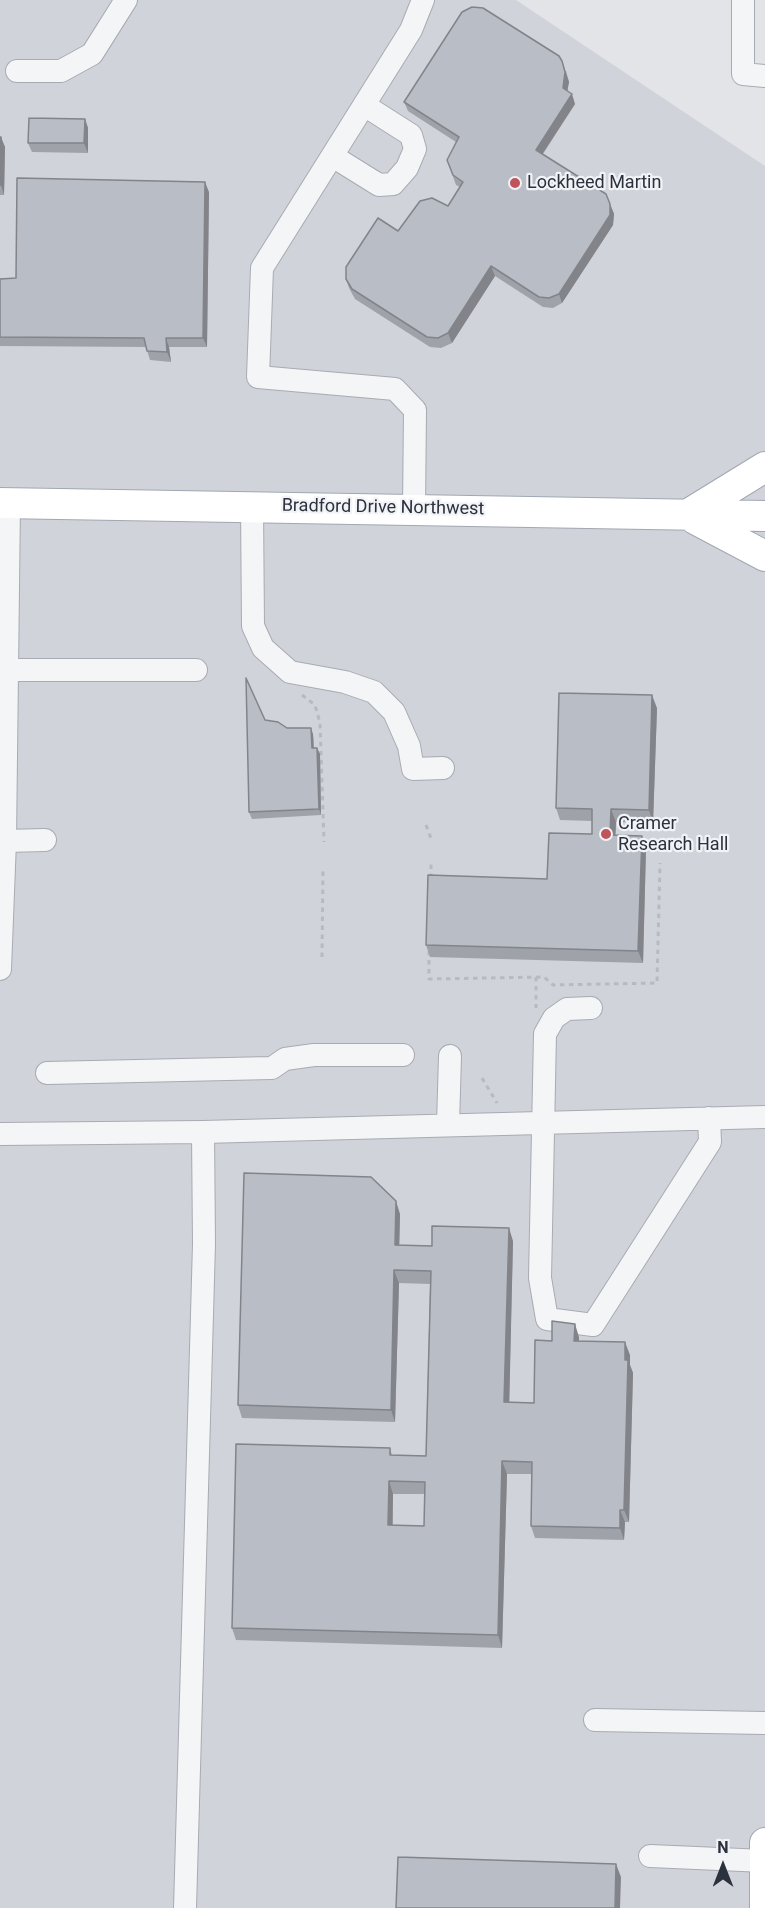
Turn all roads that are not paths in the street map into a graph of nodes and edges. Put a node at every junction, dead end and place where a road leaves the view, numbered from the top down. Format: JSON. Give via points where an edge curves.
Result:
{"nodes":[{"id":1,"x":126,"y":0,"type":"edge"},
{"id":2,"x":423,"y":0,"type":"edge"},
{"id":3,"x":743,"y":0,"type":"edge"},
{"id":4,"x":17,"y":71,"type":"dead end"},
{"id":5,"x":765,"y":76,"type":"edge"},
{"id":6,"x":364,"y":105,"type":"junction"},
{"id":7,"x":334,"y":157,"type":"junction"},
{"id":8,"x":765,"y":467,"type":"edge"},
{"id":9,"x":4,"y":503,"type":"edge"},
{"id":10,"x":252,"y":506,"type":"junction"},
{"id":11,"x":414,"y":509,"type":"junction"},
{"id":12,"x":687,"y":515,"type":"junction"},
{"id":13,"x":765,"y":516,"type":"edge"},
{"id":14,"x":765,"y":556,"type":"edge"},
{"id":15,"x":7,"y":670,"type":"junction"},
{"id":16,"x":196,"y":670,"type":"dead end"},
{"id":17,"x":443,"y":768,"type":"dead end"},
{"id":18,"x":45,"y":840,"type":"dead end"},
{"id":19,"x":5,"y":841,"type":"junction"},
{"id":20,"x":0,"y":969,"type":"edge"},
{"id":21,"x":591,"y":1008,"type":"dead end"},
{"id":22,"x":403,"y":1055,"type":"dead end"},
{"id":23,"x":450,"y":1056,"type":"dead end"},
{"id":24,"x":47,"y":1073,"type":"dead end"},
{"id":25,"x":765,"y":1117,"type":"edge"},
{"id":26,"x":709,"y":1118,"type":"junction"},
{"id":27,"x":545,"y":1123,"type":"junction"},
{"id":28,"x":448,"y":1125,"type":"junction"},
{"id":29,"x":203,"y":1132,"type":"junction"},
{"id":30,"x":0,"y":1134,"type":"edge"},
{"id":31,"x":595,"y":1720,"type":"dead end"},
{"id":32,"x":765,"y":1723,"type":"edge"},
{"id":33,"x":765,"y":1844,"type":"edge"},
{"id":34,"x":650,"y":1856,"type":"dead end"},
{"id":35,"x":765,"y":1861,"type":"edge"},
{"id":36,"x":185,"y":1908,"type":"edge"},
{"id":37,"x":765,"y":1908,"type":"edge"}],
"edges":[{"from":1,"to":4,"type":"lane","via":[[92,54],[61,71]]},
{"from":2,"to":6,"type":"lane","via":[[411,30]]},
{"from":3,"to":5,"type":"lane","via":[[743,74]]},
{"from":6,"to":7,"type":"lane"},
{"from":6,"to":7,"type":"lane","via":[[411,135],[415,149],[407,168],[393,184],[379,185]]},
{"from":7,"to":11,"type":"lane","via":[[262,268],[258,377],[395,388],[415,410]]},
{"from":8,"to":12,"type":"main road"},
{"from":9,"to":10,"type":"main road","name":"Bradford Drive Northwest"},
{"from":9,"to":15,"type":"lane"},
{"from":10,"to":11,"type":"main road","name":"Bradford Drive Northwest"},
{"from":10,"to":17,"type":"lane","via":[[253,626],[263,648],[290,672],[345,682],[374,692],[394,712],[409,746],[413,769]]},
{"from":11,"to":12,"type":"main road","name":"Bradford Drive Northwest"},
{"from":12,"to":13,"type":"main road","name":"Bradford Drive Northwest"},
{"from":12,"to":14,"type":"main road"},
{"from":15,"to":16,"type":"lane"},
{"from":15,"to":19,"type":"lane"},
{"from":18,"to":19,"type":"lane"},
{"from":19,"to":20,"type":"lane"},
{"from":21,"to":27,"type":"lane","via":[[567,1009],[554,1018],[545,1034]]},
{"from":22,"to":24,"type":"lane","via":[[314,1055],[285,1059],[272,1068]]},
{"from":23,"to":28,"type":"lane"},
{"from":25,"to":26,"type":"lane"},
{"from":26,"to":27,"type":"lane"},
{"from":26,"to":27,"type":"lane","via":[[710,1142],[593,1325],[547,1319],[540,1278]]},
{"from":27,"to":28,"type":"lane"},
{"from":28,"to":29,"type":"lane"},
{"from":29,"to":30,"type":"lane"},
{"from":29,"to":36,"type":"lane","via":[[204,1244]]},
{"from":31,"to":32,"type":"lane"},
{"from":33,"to":35,"type":"main road"},
{"from":34,"to":35,"type":"lane"},
{"from":35,"to":37,"type":"main road"}]}
